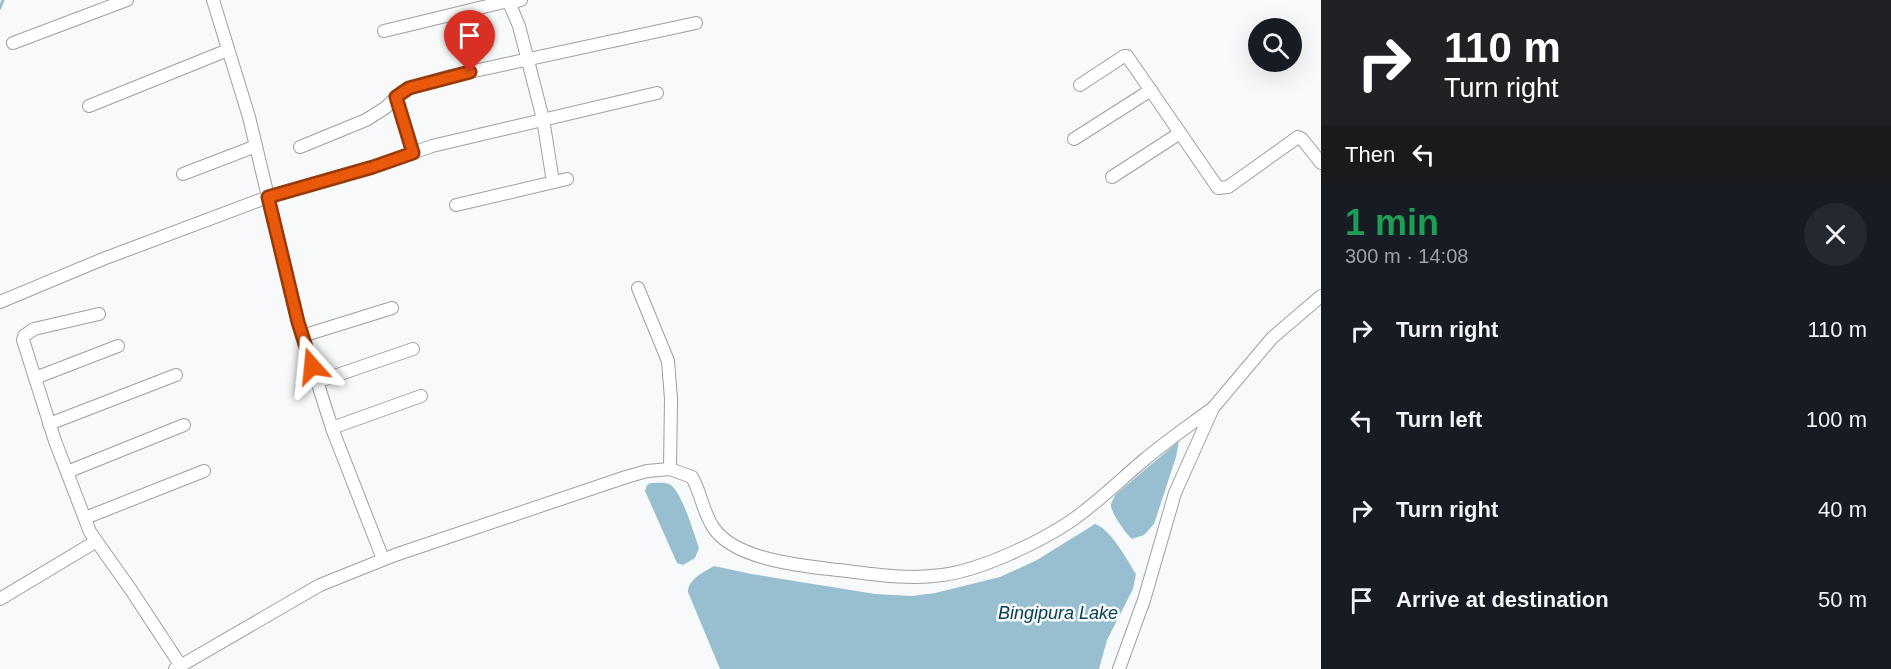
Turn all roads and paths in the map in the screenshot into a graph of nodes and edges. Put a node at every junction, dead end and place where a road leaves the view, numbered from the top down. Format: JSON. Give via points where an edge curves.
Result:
{"nodes":[{"id":1,"x":127,"y":0,"type":"edge"},
{"id":2,"x":213,"y":0,"type":"edge"},
{"id":3,"x":521,"y":0,"type":"edge"},
{"id":4,"x":508,"y":2,"type":"edge"},
{"id":5,"x":696,"y":23,"type":"dead end"},
{"id":6,"x":384,"y":31,"type":"dead end"},
{"id":7,"x":13,"y":43,"type":"dead end"},
{"id":8,"x":228,"y":50,"type":"junction"},
{"id":9,"x":528,"y":60,"type":"junction"},
{"id":10,"x":1080,"y":85,"type":"dead end"},
{"id":11,"x":1151,"y":90,"type":"junction"},
{"id":12,"x":657,"y":93,"type":"dead end"},
{"id":13,"x":396,"y":97,"type":"junction"},
{"id":14,"x":89,"y":106,"type":"dead end"},
{"id":15,"x":543,"y":119,"type":"junction"},
{"id":16,"x":1180,"y":133,"type":"junction"},
{"id":17,"x":1074,"y":140,"type":"dead end"},
{"id":18,"x":256,"y":146,"type":"junction"},
{"id":19,"x":300,"y":147,"type":"dead end"},
{"id":20,"x":413,"y":153,"type":"junction"},
{"id":21,"x":1321,"y":163,"type":"edge"},
{"id":22,"x":183,"y":174,"type":"dead end"},
{"id":23,"x":1112,"y":177,"type":"dead end"},
{"id":24,"x":567,"y":179,"type":"dead end"},
{"id":25,"x":553,"y":182,"type":"junction"},
{"id":26,"x":268,"y":197,"type":"junction"},
{"id":27,"x":456,"y":205,"type":"dead end"},
{"id":28,"x":638,"y":288,"type":"dead end"},
{"id":29,"x":1321,"y":296,"type":"edge"},
{"id":30,"x":0,"y":302,"type":"edge"},
{"id":31,"x":392,"y":308,"type":"dead end"},
{"id":32,"x":99,"y":314,"type":"dead end"},
{"id":33,"x":302,"y":336,"type":"junction"},
{"id":34,"x":118,"y":346,"type":"dead end"},
{"id":35,"x":413,"y":349,"type":"dead end"},
{"id":36,"x":176,"y":375,"type":"dead end"},
{"id":37,"x":35,"y":378,"type":"junction"},
{"id":38,"x":316,"y":382,"type":"junction"},
{"id":39,"x":421,"y":396,"type":"dead end"},
{"id":40,"x":1213,"y":408,"type":"junction"},
{"id":41,"x":49,"y":424,"type":"junction"},
{"id":42,"x":184,"y":425,"type":"dead end"},
{"id":43,"x":332,"y":428,"type":"junction"},
{"id":44,"x":670,"y":470,"type":"junction"},
{"id":45,"x":204,"y":471,"type":"dead end"},
{"id":46,"x":67,"y":472,"type":"junction"},
{"id":47,"x":84,"y":518,"type":"junction"},
{"id":48,"x":95,"y":542,"type":"junction"},
{"id":49,"x":383,"y":559,"type":"junction"},
{"id":50,"x":0,"y":599,"type":"edge"},
{"id":51,"x":178,"y":667,"type":"edge"},
{"id":52,"x":1119,"y":669,"type":"edge"}],
"edges":[{"from":1,"to":7,"type":"street"},
{"from":2,"to":8,"type":"street"},
{"from":3,"to":4,"type":"street"},
{"from":4,"to":6,"type":"street"},
{"from":4,"to":9,"type":"street"},
{"from":5,"to":9,"type":"street"},
{"from":8,"to":14,"type":"street"},
{"from":8,"to":18,"type":"street"},
{"from":9,"to":13,"type":"street","via":[[419,85]]},
{"from":9,"to":15,"type":"street"},
{"from":10,"to":11,"type":"street","via":[[1124,56]]},
{"from":11,"to":16,"type":"street"},
{"from":11,"to":17,"type":"street"},
{"from":12,"to":15,"type":"street"},
{"from":13,"to":19,"type":"street","via":[[366,120]]},
{"from":13,"to":20,"type":"street"},
{"from":15,"to":20,"type":"street"},
{"from":15,"to":25,"type":"street"},
{"from":16,"to":21,"type":"street","via":[[1218,188],[1228,187],[1298,137]]},
{"from":16,"to":23,"type":"street"},
{"from":18,"to":22,"type":"street"},
{"from":18,"to":26,"type":"street"},
{"from":20,"to":26,"type":"street"},
{"from":24,"to":25,"type":"street"},
{"from":25,"to":27,"type":"street"},
{"from":26,"to":30,"type":"street"},
{"from":26,"to":33,"type":"street"},
{"from":28,"to":44,"type":"street","via":[[668,361]]},
{"from":29,"to":40,"type":"street","via":[[1272,338]]},
{"from":31,"to":33,"type":"street"},
{"from":32,"to":37,"type":"street","via":[[34,329],[24,336]]},
{"from":33,"to":38,"type":"street"},
{"from":34,"to":37,"type":"street"},
{"from":35,"to":38,"type":"street"},
{"from":36,"to":41,"type":"street"},
{"from":37,"to":41,"type":"street"},
{"from":38,"to":43,"type":"street"},
{"from":39,"to":43,"type":"street"},
{"from":40,"to":44,"type":"street","via":[[1070,522],[991,561],[942,575],[894,576],[793,565],[753,554],[718,534],[692,477]]},
{"from":40,"to":52,"type":"street","via":[[1175,492],[1144,600]]},
{"from":41,"to":46,"type":"street"},
{"from":42,"to":46,"type":"street"},
{"from":43,"to":49,"type":"street"},
{"from":44,"to":49,"type":"street","via":[[647,471],[606,483]]},
{"from":45,"to":47,"type":"street"},
{"from":46,"to":47,"type":"street"},
{"from":47,"to":48,"type":"street"},
{"from":48,"to":50,"type":"street"},
{"from":48,"to":51,"type":"street","via":[[131,590]]},
{"from":49,"to":51,"type":"street","via":[[320,585]]}]}
